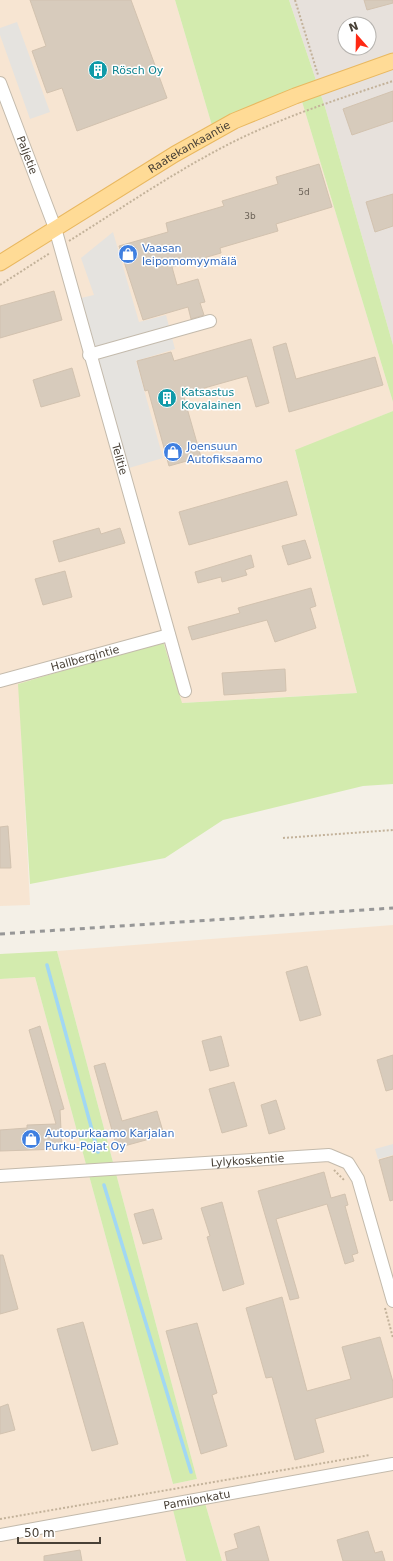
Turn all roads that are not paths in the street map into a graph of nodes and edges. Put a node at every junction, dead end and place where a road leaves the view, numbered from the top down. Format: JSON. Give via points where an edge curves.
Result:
{"nodes":[{"id":1,"x":393,"y":61,"type":"edge"},
{"id":2,"x":0,"y":83,"type":"edge"},
{"id":3,"x":55,"y":228,"type":"junction"},
{"id":4,"x":0,"y":263,"type":"edge"},
{"id":5,"x":210,"y":321,"type":"dead end"},
{"id":6,"x":89,"y":355,"type":"junction"},
{"id":7,"x":169,"y":634,"type":"junction"},
{"id":8,"x":0,"y":681,"type":"edge"},
{"id":9,"x":185,"y":691,"type":"dead end"},
{"id":10,"x":0,"y":1176,"type":"edge"},
{"id":11,"x":389,"y":1304,"type":"edge"},
{"id":12,"x":393,"y":1464,"type":"edge"},
{"id":13,"x":0,"y":1535,"type":"edge"}],
"edges":[{"from":1,"to":3,"type":"main road","name":"Raatekankaantie","via":[[234,121]]},
{"from":2,"to":3,"type":"street","name":"Paljetie"},
{"from":3,"to":4,"type":"main road","name":"Raatekankaantie"},
{"from":3,"to":6,"type":"street","name":"Telitie"},
{"from":5,"to":6,"type":"street"},
{"from":6,"to":7,"type":"street","name":"Telitie"},
{"from":7,"to":8,"type":"street","name":"Hallbergintie"},
{"from":7,"to":9,"type":"street","name":"Telitie"},
{"from":10,"to":11,"type":"street","name":"Lylykoskentie","via":[[329,1155],[348,1162],[358,1179]]},
{"from":12,"to":13,"type":"street","name":"Pamilonkatu"}]}
